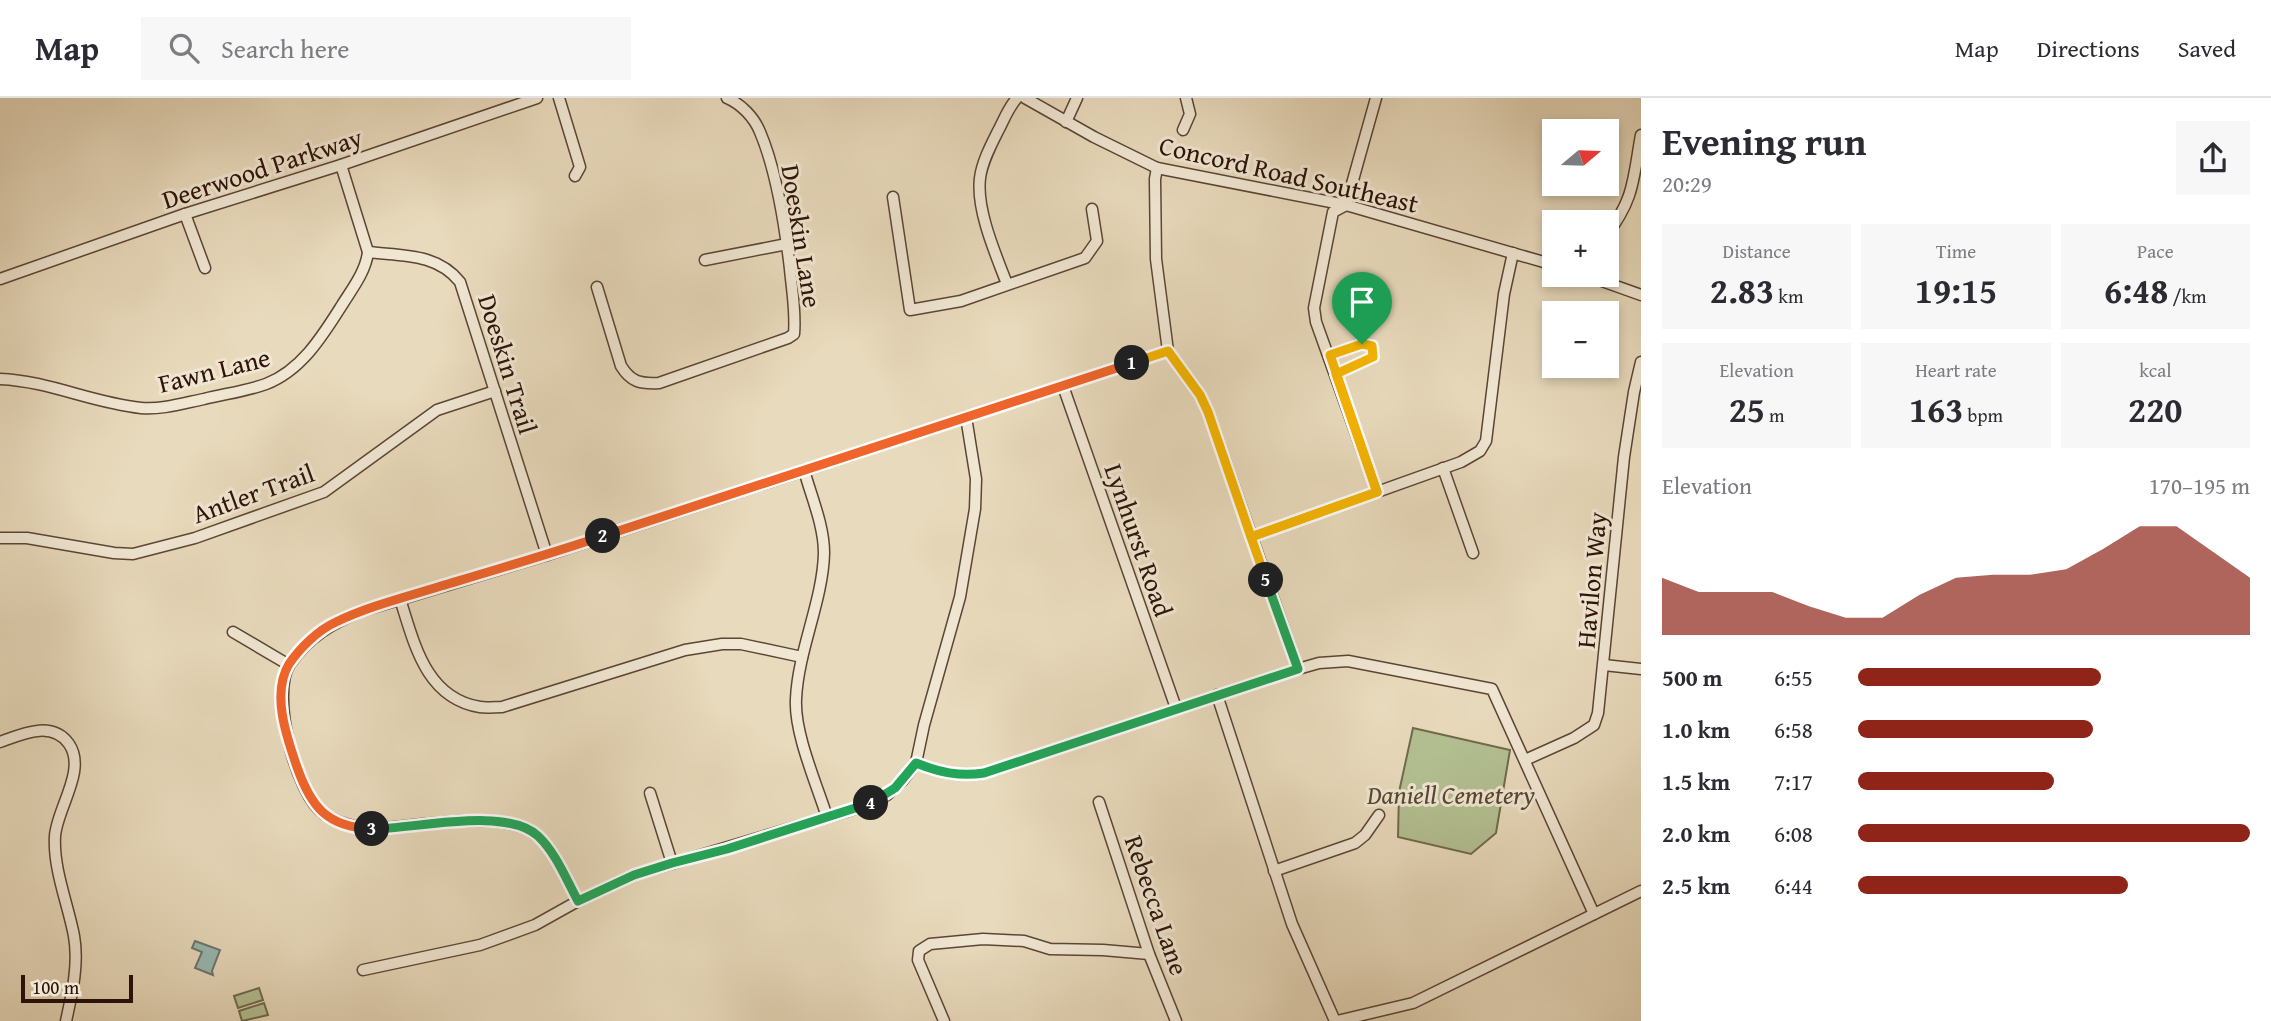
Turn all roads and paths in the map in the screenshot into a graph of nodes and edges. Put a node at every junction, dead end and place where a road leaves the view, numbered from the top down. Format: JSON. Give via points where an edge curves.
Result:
{"nodes":[{"id":1,"x":535,"y":98,"type":"edge"},
{"id":2,"x":559,"y":98,"type":"edge"},
{"id":3,"x":727,"y":98,"type":"edge"},
{"id":4,"x":1017,"y":98,"type":"edge"},
{"id":5,"x":1025,"y":98,"type":"edge"},
{"id":6,"x":1077,"y":98,"type":"edge"},
{"id":7,"x":1186,"y":98,"type":"edge"},
{"id":8,"x":1376,"y":98,"type":"edge"},
{"id":9,"x":1066,"y":122,"type":"junction"},
{"id":10,"x":1183,"y":130,"type":"dead end"},
{"id":11,"x":1641,"y":135,"type":"edge"},
{"id":12,"x":341,"y":165,"type":"junction"},
{"id":13,"x":1157,"y":167,"type":"junction"},
{"id":14,"x":575,"y":176,"type":"dead end"},
{"id":15,"x":893,"y":197,"type":"dead end"},
{"id":16,"x":1346,"y":205,"type":"junction"},
{"id":17,"x":1092,"y":209,"type":"dead end"},
{"id":18,"x":185,"y":214,"type":"junction"},
{"id":19,"x":1619,"y":219,"type":"edge"},
{"id":20,"x":787,"y":244,"type":"junction"},
{"id":21,"x":368,"y":253,"type":"junction"},
{"id":22,"x":1513,"y":253,"type":"junction"},
{"id":23,"x":705,"y":260,"type":"dead end"},
{"id":24,"x":1542,"y":261,"type":"edge"},
{"id":25,"x":205,"y":268,"type":"dead end"},
{"id":26,"x":0,"y":279,"type":"edge"},
{"id":27,"x":1007,"y":285,"type":"junction"},
{"id":28,"x":597,"y":287,"type":"dead end"},
{"id":29,"x":1619,"y":287,"type":"edge"},
{"id":30,"x":1641,"y":295,"type":"edge"},
{"id":31,"x":1168,"y":351,"type":"junction"},
{"id":32,"x":1330,"y":355,"type":"junction"},
{"id":33,"x":1641,"y":362,"type":"edge"},
{"id":34,"x":1336,"y":374,"type":"junction"},
{"id":35,"x":0,"y":379,"type":"edge"},
{"id":36,"x":1063,"y":386,"type":"junction"},
{"id":37,"x":495,"y":391,"type":"junction"},
{"id":38,"x":966,"y":417,"type":"junction"},
{"id":39,"x":1443,"y":468,"type":"junction"},
{"id":40,"x":804,"y":470,"type":"junction"},
{"id":41,"x":1377,"y":492,"type":"junction"},
{"id":42,"x":1251,"y":537,"type":"junction"},
{"id":43,"x":0,"y":538,"type":"edge"},
{"id":44,"x":1473,"y":553,"type":"dead end"},
{"id":45,"x":547,"y":555,"type":"junction"},
{"id":46,"x":400,"y":599,"type":"junction"},
{"id":47,"x":233,"y":632,"type":"dead end"},
{"id":48,"x":802,"y":657,"type":"junction"},
{"id":49,"x":289,"y":665,"type":"junction"},
{"id":50,"x":1604,"y":665,"type":"junction"},
{"id":51,"x":1298,"y":669,"type":"junction"},
{"id":52,"x":1641,"y":669,"type":"edge"},
{"id":53,"x":1217,"y":695,"type":"junction"},
{"id":54,"x":1177,"y":708,"type":"junction"},
{"id":55,"x":0,"y":742,"type":"edge"},
{"id":56,"x":1525,"y":761,"type":"junction"},
{"id":57,"x":916,"y":763,"type":"junction"},
{"id":58,"x":650,"y":793,"type":"dead end"},
{"id":59,"x":1100,"y":802,"type":"dead end"},
{"id":60,"x":1379,"y":816,"type":"dead end"},
{"id":61,"x":827,"y":817,"type":"junction"},
{"id":62,"x":672,"y":863,"type":"junction"},
{"id":63,"x":1274,"y":871,"type":"junction"},
{"id":64,"x":1641,"y":891,"type":"edge"},
{"id":65,"x":578,"y":901,"type":"junction"},
{"id":66,"x":1594,"y":914,"type":"junction"},
{"id":67,"x":1149,"y":954,"type":"junction"},
{"id":68,"x":363,"y":970,"type":"dead end"},
{"id":69,"x":1371,"y":1018,"type":"edge"},
{"id":70,"x":66,"y":1021,"type":"edge"},
{"id":71,"x":944,"y":1021,"type":"edge"},
{"id":72,"x":1176,"y":1021,"type":"edge"},
{"id":73,"x":1336,"y":1021,"type":"edge"}],
"edges":[{"from":1,"to":12,"type":"street","name":"Deerwood Parkway"},
{"from":2,"to":14,"type":"street","via":[[580,167]]},
{"from":3,"to":20,"type":"street","name":"Doeskin Lane","via":[[750,115],[760,131]]},
{"from":4,"to":27,"type":"street","via":[[980,178],[982,206]]},
{"from":5,"to":9,"type":"street","name":"Concord Road Southeast"},
{"from":6,"to":9,"type":"street"},
{"from":7,"to":10,"type":"street","via":[[1191,114]]},
{"from":8,"to":16,"type":"street"},
{"from":9,"to":13,"type":"street","name":"Concord Road Southeast"},
{"from":11,"to":19,"type":"street","via":[[1634,181]]},
{"from":12,"to":18,"type":"street","name":"Deerwood Parkway"},
{"from":12,"to":21,"type":"street"},
{"from":13,"to":16,"type":"street","name":"Concord Road Southeast"},
{"from":13,"to":31,"type":"street","via":[[1156,259]]},
{"from":15,"to":27,"type":"street","via":[[910,310],[961,301]]},
{"from":16,"to":22,"type":"street","name":"Concord Road Southeast"},
{"from":16,"to":32,"type":"street","via":[[1333,212],[1314,308]]},
{"from":17,"to":27,"type":"street","via":[[1097,241],[1085,258]]},
{"from":18,"to":25,"type":"street"},
{"from":18,"to":26,"type":"street","name":"Deerwood Parkway"},
{"from":20,"to":23,"type":"street"},
{"from":20,"to":28,"type":"street","name":"Doeskin Lane","via":[[794,334],[659,383],[627,377]]},
{"from":21,"to":35,"type":"street","name":"Fawn Lane","via":[[359,279],[318,343],[283,376],[265,384],[145,408],[23,380]]},
{"from":21,"to":37,"type":"street","name":"Doeskin Trail","via":[[432,260],[453,273],[460,282]]},
{"from":22,"to":24,"type":"street","name":"Concord Road Southeast"},
{"from":22,"to":39,"type":"street","via":[[1486,441],[1471,457]]},
{"from":29,"to":30,"type":"street"},
{"from":31,"to":36,"type":"street"},
{"from":31,"to":42,"type":"street","via":[[1208,412]]},
{"from":32,"to":34,"type":"street"},
{"from":32,"to":34,"type":"street","via":[[1362,344],[1372,346],[1373,357]]},
{"from":33,"to":50,"type":"street","name":"Havilon Way","via":[[1624,457]]},
{"from":34,"to":41,"type":"street"},
{"from":36,"to":38,"type":"street"},
{"from":36,"to":54,"type":"street","name":"Lynhurst Road"},
{"from":37,"to":43,"type":"street","name":"Antler Trail","via":[[438,410],[324,492],[195,538],[133,554]]},
{"from":37,"to":45,"type":"street","name":"Doeskin Trail"},
{"from":38,"to":40,"type":"street"},
{"from":38,"to":57,"type":"street","via":[[976,480],[975,509],[960,597]]},
{"from":39,"to":41,"type":"street"},
{"from":39,"to":44,"type":"street"},
{"from":40,"to":45,"type":"street"},
{"from":40,"to":48,"type":"street","via":[[824,551]]},
{"from":41,"to":42,"type":"street"},
{"from":42,"to":51,"type":"street"},
{"from":45,"to":46,"type":"street"},
{"from":46,"to":48,"type":"street","via":[[425,670],[457,699],[480,707],[502,707],[709,645],[741,644]]},
{"from":46,"to":49,"type":"street","via":[[334,622],[315,635]]},
{"from":47,"to":49,"type":"street"},
{"from":48,"to":61,"type":"street","via":[[797,715]]},
{"from":49,"to":65,"type":"street","via":[[282,695],[286,733],[309,798],[323,813],[366,829],[508,821],[536,834],[548,846]]},
{"from":50,"to":52,"type":"street"},
{"from":50,"to":56,"type":"street","name":"Havilon Way","via":[[1594,724]]},
{"from":51,"to":53,"type":"street"},
{"from":51,"to":56,"type":"street","via":[[1348,662],[1492,689]]},
{"from":53,"to":54,"type":"street"},
{"from":53,"to":63,"type":"street"},
{"from":54,"to":57,"type":"street","via":[[984,773],[964,776]]},
{"from":55,"to":70,"type":"street","via":[[49,730],[68,743],[73,753],[75,771],[55,835],[74,940]]},
{"from":56,"to":66,"type":"street"},
{"from":57,"to":61,"type":"street","via":[[887,795]]},
{"from":58,"to":62,"type":"street"},
{"from":59,"to":67,"type":"street","name":"Rebecca Lane"},
{"from":60,"to":63,"type":"street","via":[[1355,843]]},
{"from":61,"to":62,"type":"street"},
{"from":62,"to":65,"type":"street"},
{"from":63,"to":73,"type":"street","via":[[1292,924]]},
{"from":64,"to":66,"type":"street"},
{"from":65,"to":68,"type":"street","via":[[535,925],[480,945]]},
{"from":66,"to":69,"type":"street","via":[[1413,1003]]},
{"from":67,"to":71,"type":"street","via":[[1050,948],[1001,939],[930,944],[919,951],[918,960]]},
{"from":67,"to":72,"type":"street","name":"Rebecca Lane"},
{"from":69,"to":73,"type":"street"}]}
